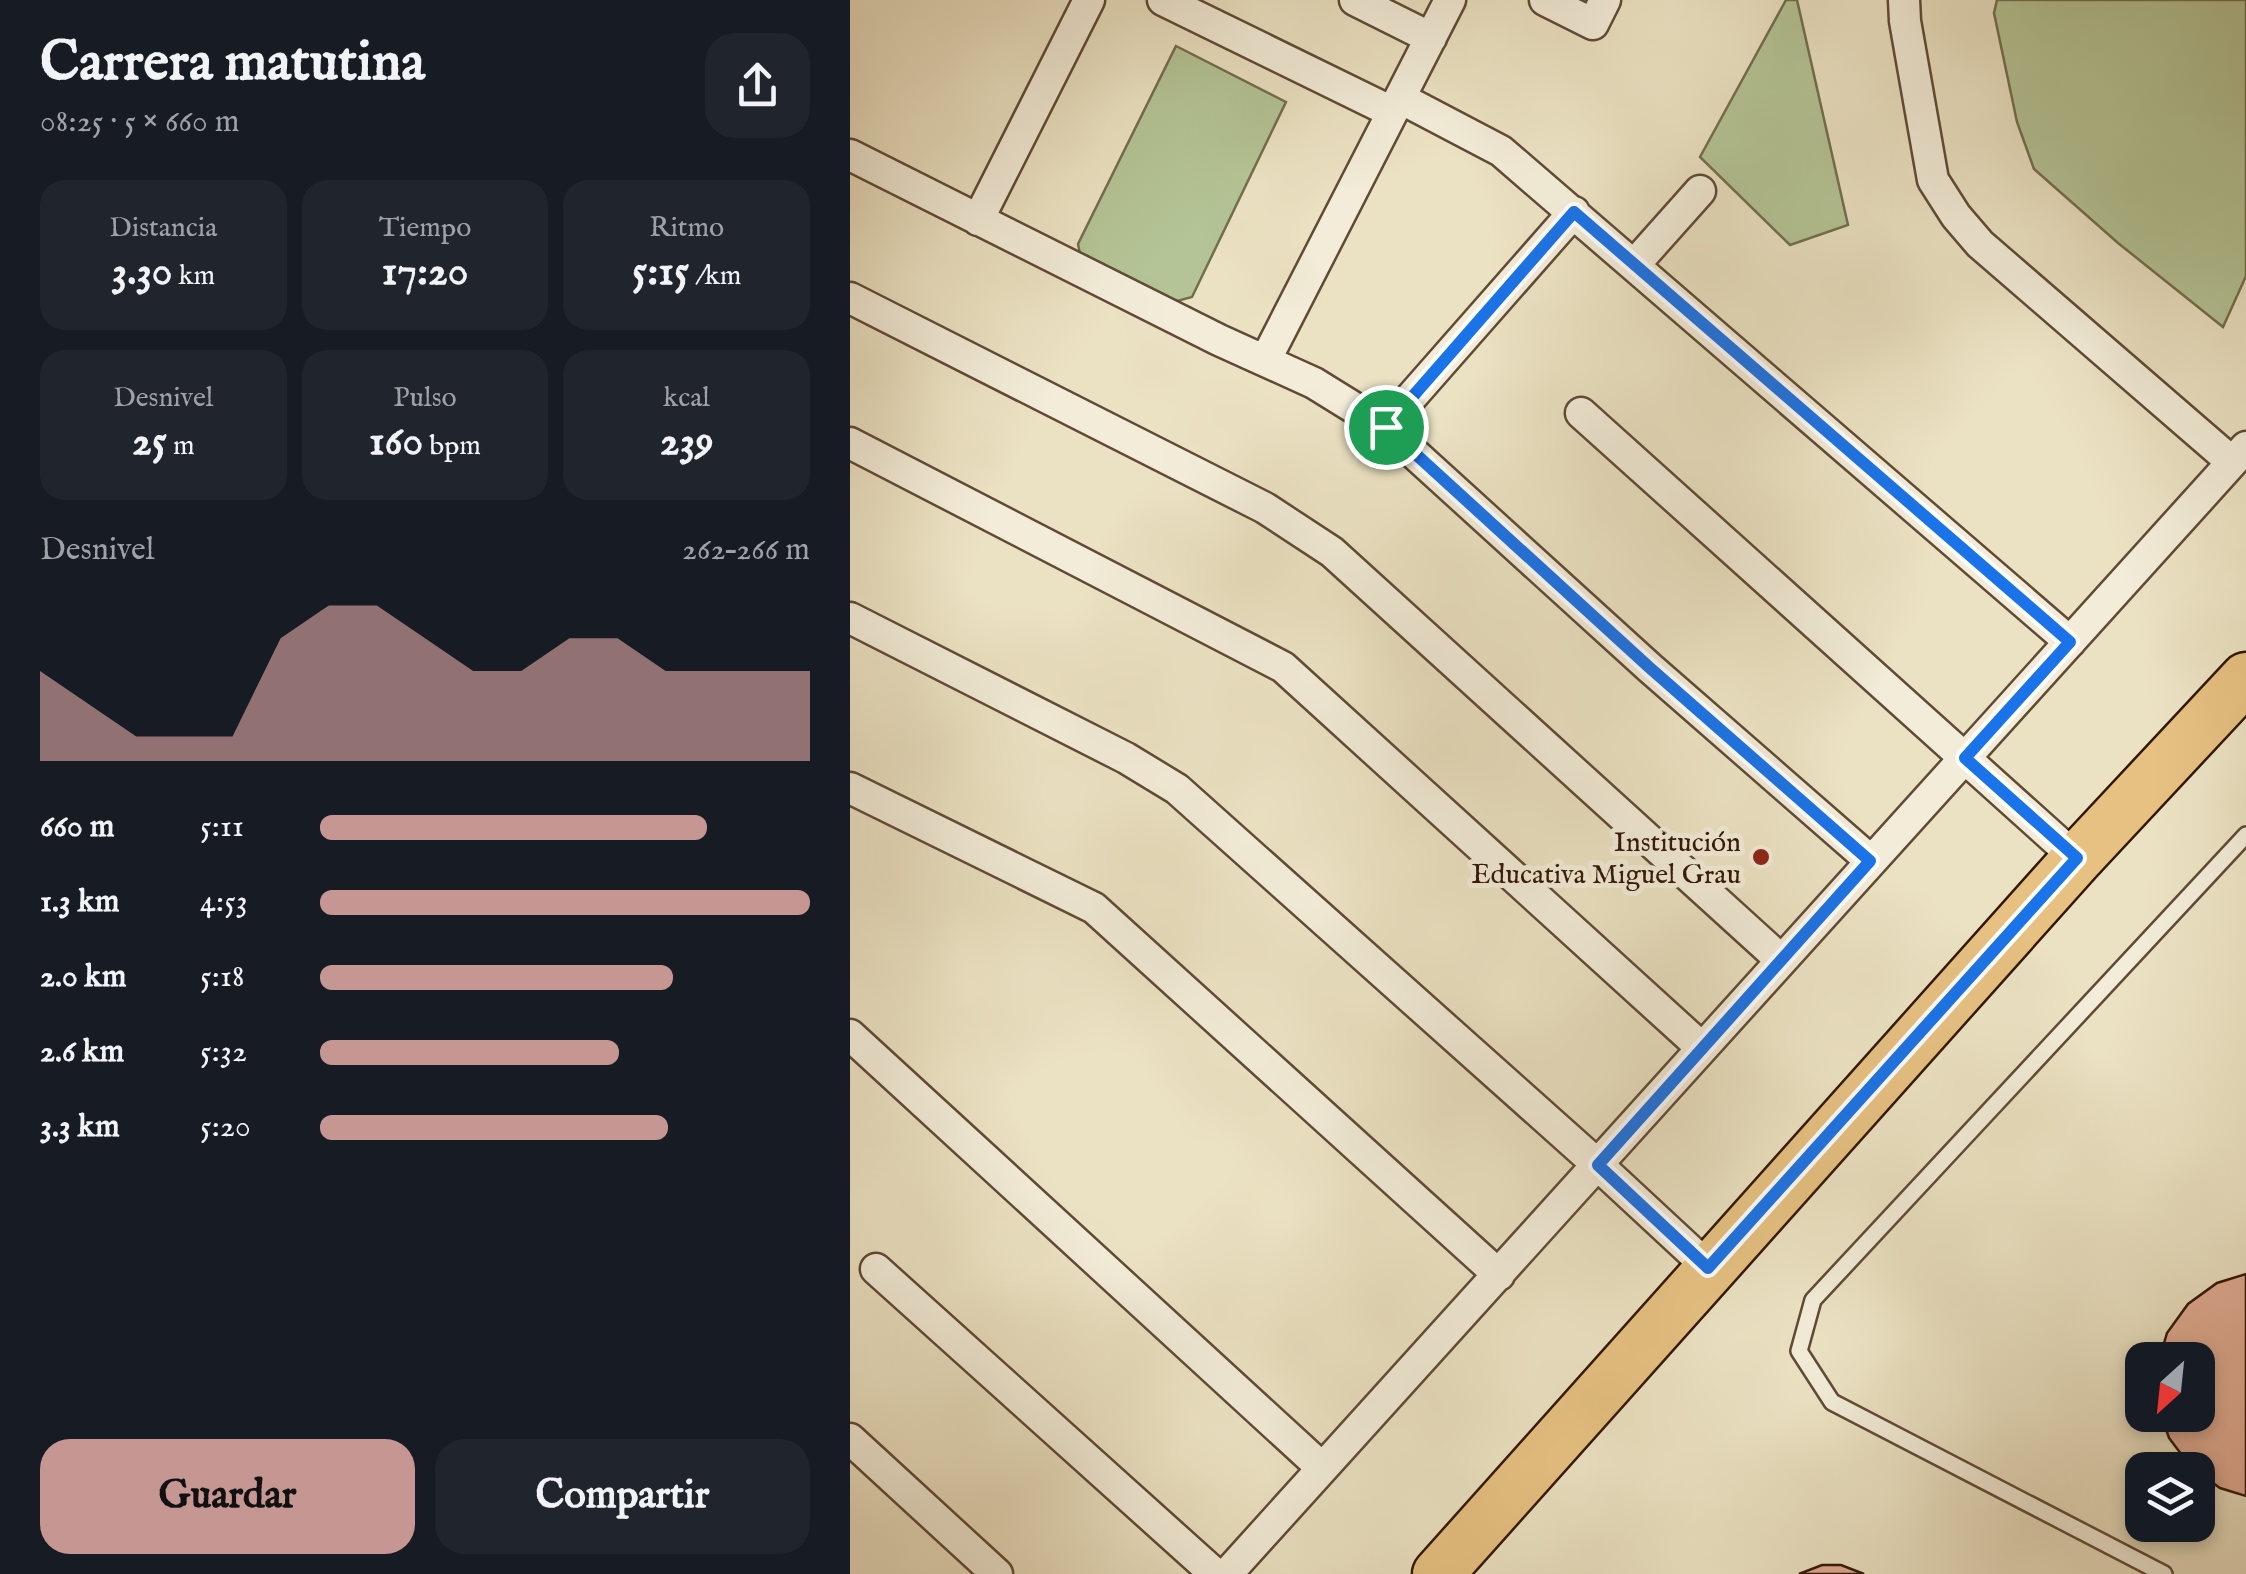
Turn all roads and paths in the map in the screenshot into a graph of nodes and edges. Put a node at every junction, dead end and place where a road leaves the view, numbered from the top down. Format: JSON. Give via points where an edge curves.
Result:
{"nodes":[{"id":1,"x":1089,"y":0,"type":"edge"},
{"id":2,"x":1163,"y":0,"type":"edge"},
{"id":3,"x":1356,"y":0,"type":"edge"},
{"id":4,"x":1450,"y":0,"type":"edge"},
{"id":5,"x":1545,"y":0,"type":"edge"},
{"id":6,"x":1605,"y":0,"type":"edge"},
{"id":7,"x":1904,"y":0,"type":"edge"},
{"id":8,"x":1431,"y":38,"type":"junction"},
{"id":9,"x":1396,"y":105,"type":"junction"},
{"id":10,"x":850,"y":155,"type":"edge"},
{"id":11,"x":1700,"y":191,"type":"dead end"},
{"id":12,"x":1574,"y":212,"type":"junction"},
{"id":13,"x":978,"y":220,"type":"junction"},
{"id":14,"x":1635,"y":264,"type":"junction"},
{"id":15,"x":850,"y":298,"type":"edge"},
{"id":16,"x":1265,"y":361,"type":"junction"},
{"id":17,"x":1581,"y":412,"type":"dead end"},
{"id":18,"x":1386,"y":427,"type":"junction"},
{"id":19,"x":850,"y":442,"type":"edge"},
{"id":20,"x":2239,"y":455,"type":"edge"},
{"id":21,"x":850,"y":618,"type":"edge"},
{"id":22,"x":2070,"y":642,"type":"junction"},
{"id":23,"x":2246,"y":678,"type":"edge"},
{"id":24,"x":1965,"y":758,"type":"junction"},
{"id":25,"x":850,"y":788,"type":"edge"},
{"id":26,"x":2246,"y":835,"type":"edge"},
{"id":27,"x":2077,"y":858,"type":"junction"},
{"id":28,"x":1870,"y":861,"type":"junction"},
{"id":29,"x":1781,"y":960,"type":"junction"},
{"id":30,"x":850,"y":1035,"type":"edge"},
{"id":31,"x":1702,"y":1048,"type":"junction"},
{"id":32,"x":1598,"y":1165,"type":"junction"},
{"id":33,"x":1708,"y":1268,"type":"junction"},
{"id":34,"x":876,"y":1269,"type":"dead end"},
{"id":35,"x":1499,"y":1275,"type":"junction"},
{"id":36,"x":850,"y":1439,"type":"edge"},
{"id":37,"x":1321,"y":1467,"type":"junction"},
{"id":38,"x":996,"y":1574,"type":"edge"},
{"id":39,"x":1215,"y":1574,"type":"edge"},
{"id":40,"x":1227,"y":1574,"type":"edge"},
{"id":41,"x":1438,"y":1574,"type":"edge"},
{"id":42,"x":2164,"y":1574,"type":"edge"}],
"edges":[{"from":1,"to":13,"type":"street"},
{"from":2,"to":9,"type":"street"},
{"from":3,"to":8,"type":"street"},
{"from":4,"to":8,"type":"street"},
{"from":5,"to":6,"type":"street","via":[[1592,24]]},
{"from":7,"to":20,"type":"street","via":[[1933,180],[1956,216],[1980,244]]},
{"from":8,"to":9,"type":"street"},
{"from":9,"to":12,"type":"street","via":[[1501,151]]},
{"from":9,"to":16,"type":"street"},
{"from":10,"to":13,"type":"street"},
{"from":11,"to":14,"type":"street"},
{"from":12,"to":14,"type":"street"},
{"from":12,"to":18,"type":"street"},
{"from":13,"to":16,"type":"street"},
{"from":14,"to":22,"type":"street"},
{"from":15,"to":29,"type":"street","via":[[1264,508],[1332,552]]},
{"from":16,"to":18,"type":"street"},
{"from":17,"to":24,"type":"street"},
{"from":18,"to":28,"type":"street"},
{"from":19,"to":31,"type":"street","via":[[1283,667]]},
{"from":20,"to":22,"type":"street"},
{"from":21,"to":32,"type":"street","via":[[1176,789]]},
{"from":22,"to":24,"type":"street"},
{"from":23,"to":27,"type":"main road"},
{"from":24,"to":27,"type":"street"},
{"from":24,"to":28,"type":"street"},
{"from":25,"to":35,"type":"street","via":[[1094,908]]},
{"from":26,"to":42,"type":"lane","via":[[1812,1300],[1799,1350],[1832,1402]]},
{"from":27,"to":33,"type":"main road"},
{"from":28,"to":29,"type":"street"},
{"from":29,"to":31,"type":"street"},
{"from":30,"to":37,"type":"street"},
{"from":31,"to":32,"type":"street"},
{"from":32,"to":33,"type":"street"},
{"from":32,"to":35,"type":"street"},
{"from":33,"to":41,"type":"main road"},
{"from":34,"to":39,"type":"street"},
{"from":35,"to":37,"type":"street"},
{"from":36,"to":38,"type":"street"},
{"from":37,"to":40,"type":"street"}]}
